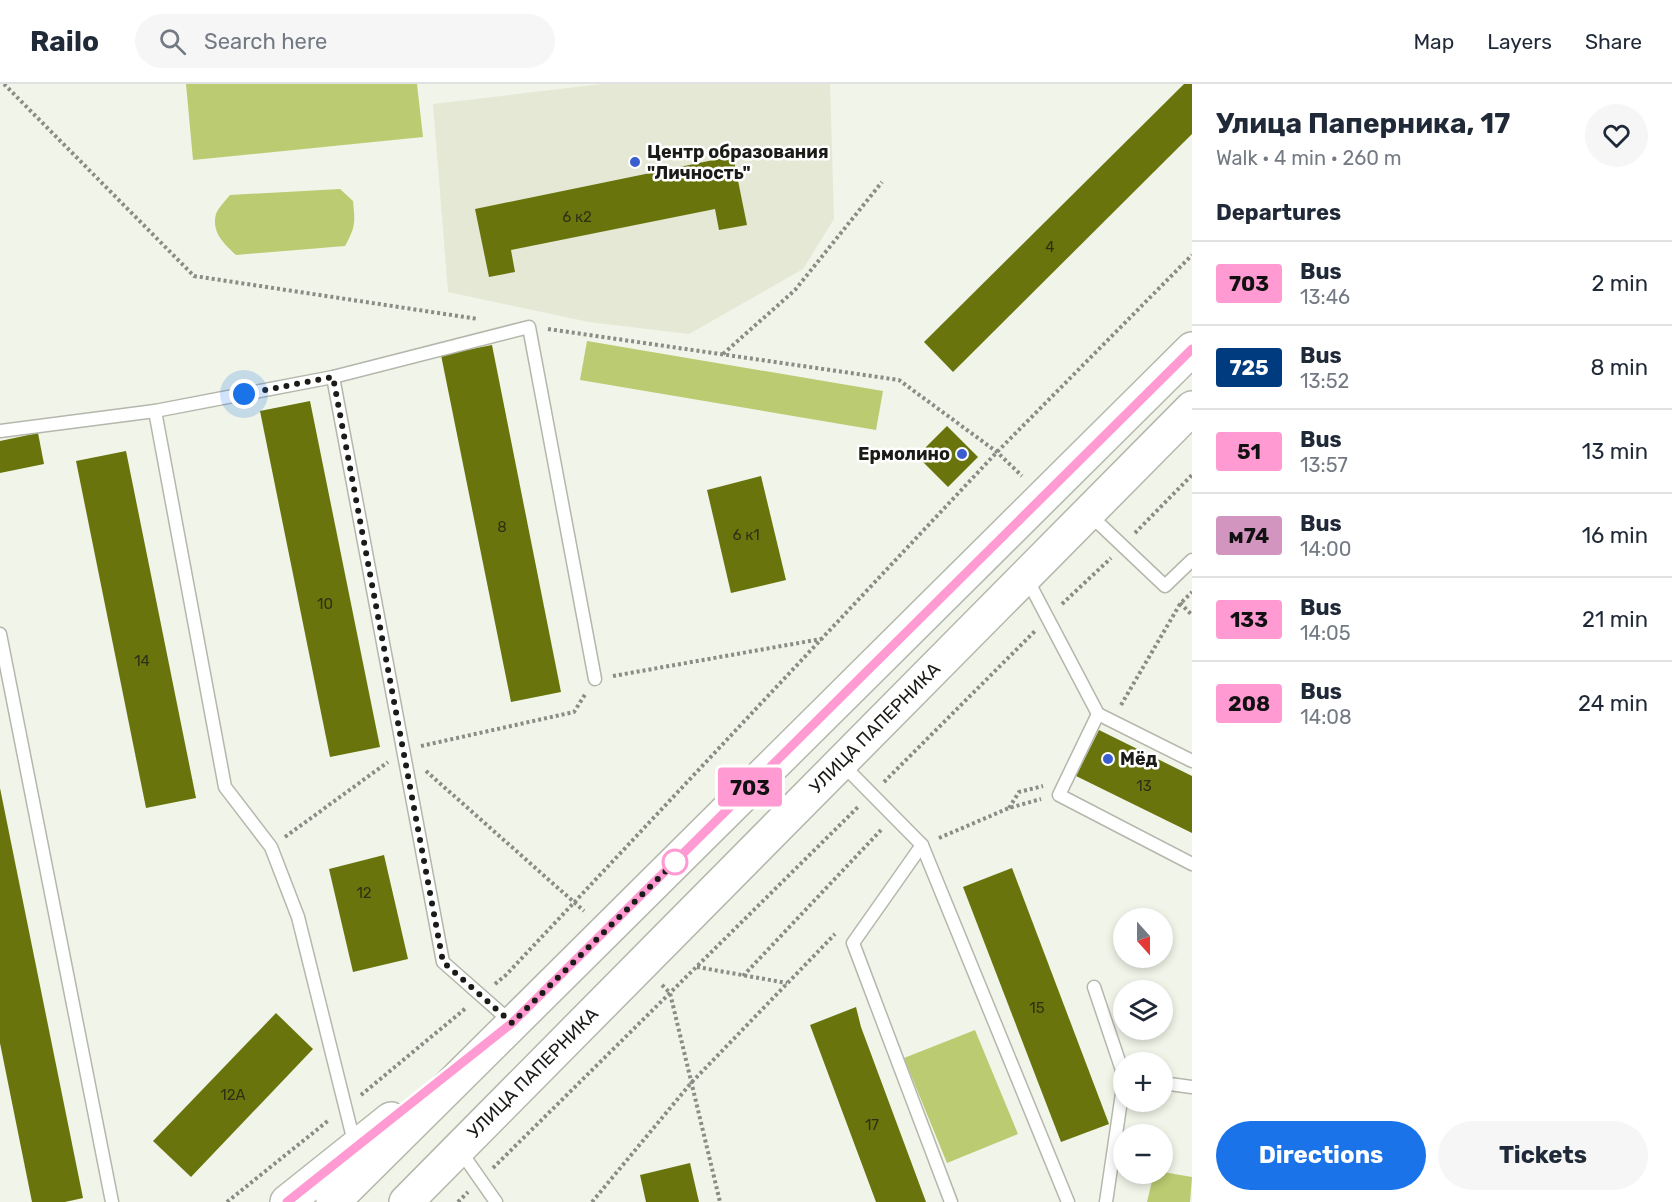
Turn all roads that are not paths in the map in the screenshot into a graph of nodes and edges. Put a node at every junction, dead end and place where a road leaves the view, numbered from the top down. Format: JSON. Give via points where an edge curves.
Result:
{"nodes":[{"id":1,"x":1192,"y":349,"type":"edge"},
{"id":2,"x":333,"y":377,"type":"junction"},
{"id":3,"x":1192,"y":408,"type":"edge"},
{"id":4,"x":155,"y":411,"type":"junction"},
{"id":5,"x":0,"y":431,"type":"edge"},
{"id":6,"x":1089,"y":513,"type":"junction"},
{"id":7,"x":1192,"y":560,"type":"edge"},
{"id":8,"x":1026,"y":577,"type":"junction"},
{"id":9,"x":0,"y":634,"type":"edge"},
{"id":10,"x":595,"y":679,"type":"road end"},
{"id":11,"x":1098,"y":714,"type":"junction"},
{"id":12,"x":1192,"y":761,"type":"edge"},
{"id":13,"x":841,"y":763,"type":"junction"},
{"id":14,"x":922,"y":845,"type":"junction"},
{"id":15,"x":1192,"y":864,"type":"edge"},
{"id":16,"x":1094,"y":987,"type":"dead end"},
{"id":17,"x":512,"y":1023,"type":"junction"},
{"id":18,"x":1115,"y":1052,"type":"edge"},
{"id":19,"x":1173,"y":1084,"type":"edge"},
{"id":20,"x":1192,"y":1087,"type":"edge"},
{"id":21,"x":1119,"y":1112,"type":"edge"},
{"id":22,"x":355,"y":1147,"type":"junction"},
{"id":23,"x":458,"y":1148,"type":"junction"},
{"id":24,"x":414,"y":1196,"type":"edge"},
{"id":25,"x":112,"y":1202,"type":"edge"},
{"id":26,"x":287,"y":1202,"type":"edge"},
{"id":27,"x":333,"y":1202,"type":"edge"},
{"id":28,"x":496,"y":1202,"type":"edge"},
{"id":29,"x":951,"y":1202,"type":"edge"},
{"id":30,"x":1068,"y":1202,"type":"edge"},
{"id":31,"x":1106,"y":1202,"type":"edge"}],
"edges":[{"from":1,"to":17,"type":"main road"},
{"from":2,"to":4,"type":"lane"},
{"from":2,"to":10,"type":"lane","via":[[529,327]]},
{"from":2,"to":17,"type":"lane","via":[[443,962]]},
{"from":3,"to":6,"type":"main road","name":"УЛИЦА ПАПЕРНИКА"},
{"from":4,"to":5,"type":"lane"},
{"from":4,"to":22,"type":"lane","via":[[225,788],[271,847],[298,917]]},
{"from":6,"to":7,"type":"lane","via":[[1165,586]]},
{"from":6,"to":8,"type":"main road","name":"УЛИЦА ПАПЕРНИКА"},
{"from":8,"to":11,"type":"lane"},
{"from":8,"to":13,"type":"main road","name":"УЛИЦА ПАПЕРНИКА"},
{"from":9,"to":25,"type":"lane"},
{"from":11,"to":12,"type":"lane"},
{"from":11,"to":15,"type":"lane","via":[[1059,795]]},
{"from":13,"to":14,"type":"lane"},
{"from":13,"to":23,"type":"main road","name":"УЛИЦА ПАПЕРНИКА"},
{"from":14,"to":29,"type":"lane","via":[[853,943]]},
{"from":14,"to":30,"type":"lane"},
{"from":16,"to":18,"type":"lane"},
{"from":17,"to":22,"type":"main road"},
{"from":17,"to":27,"type":"main road"},
{"from":19,"to":20,"type":"lane"},
{"from":21,"to":31,"type":"lane"},
{"from":22,"to":26,"type":"main road"},
{"from":23,"to":24,"type":"main road","name":"УЛИЦА ПАПЕРНИКА"},
{"from":23,"to":28,"type":"lane"}]}
